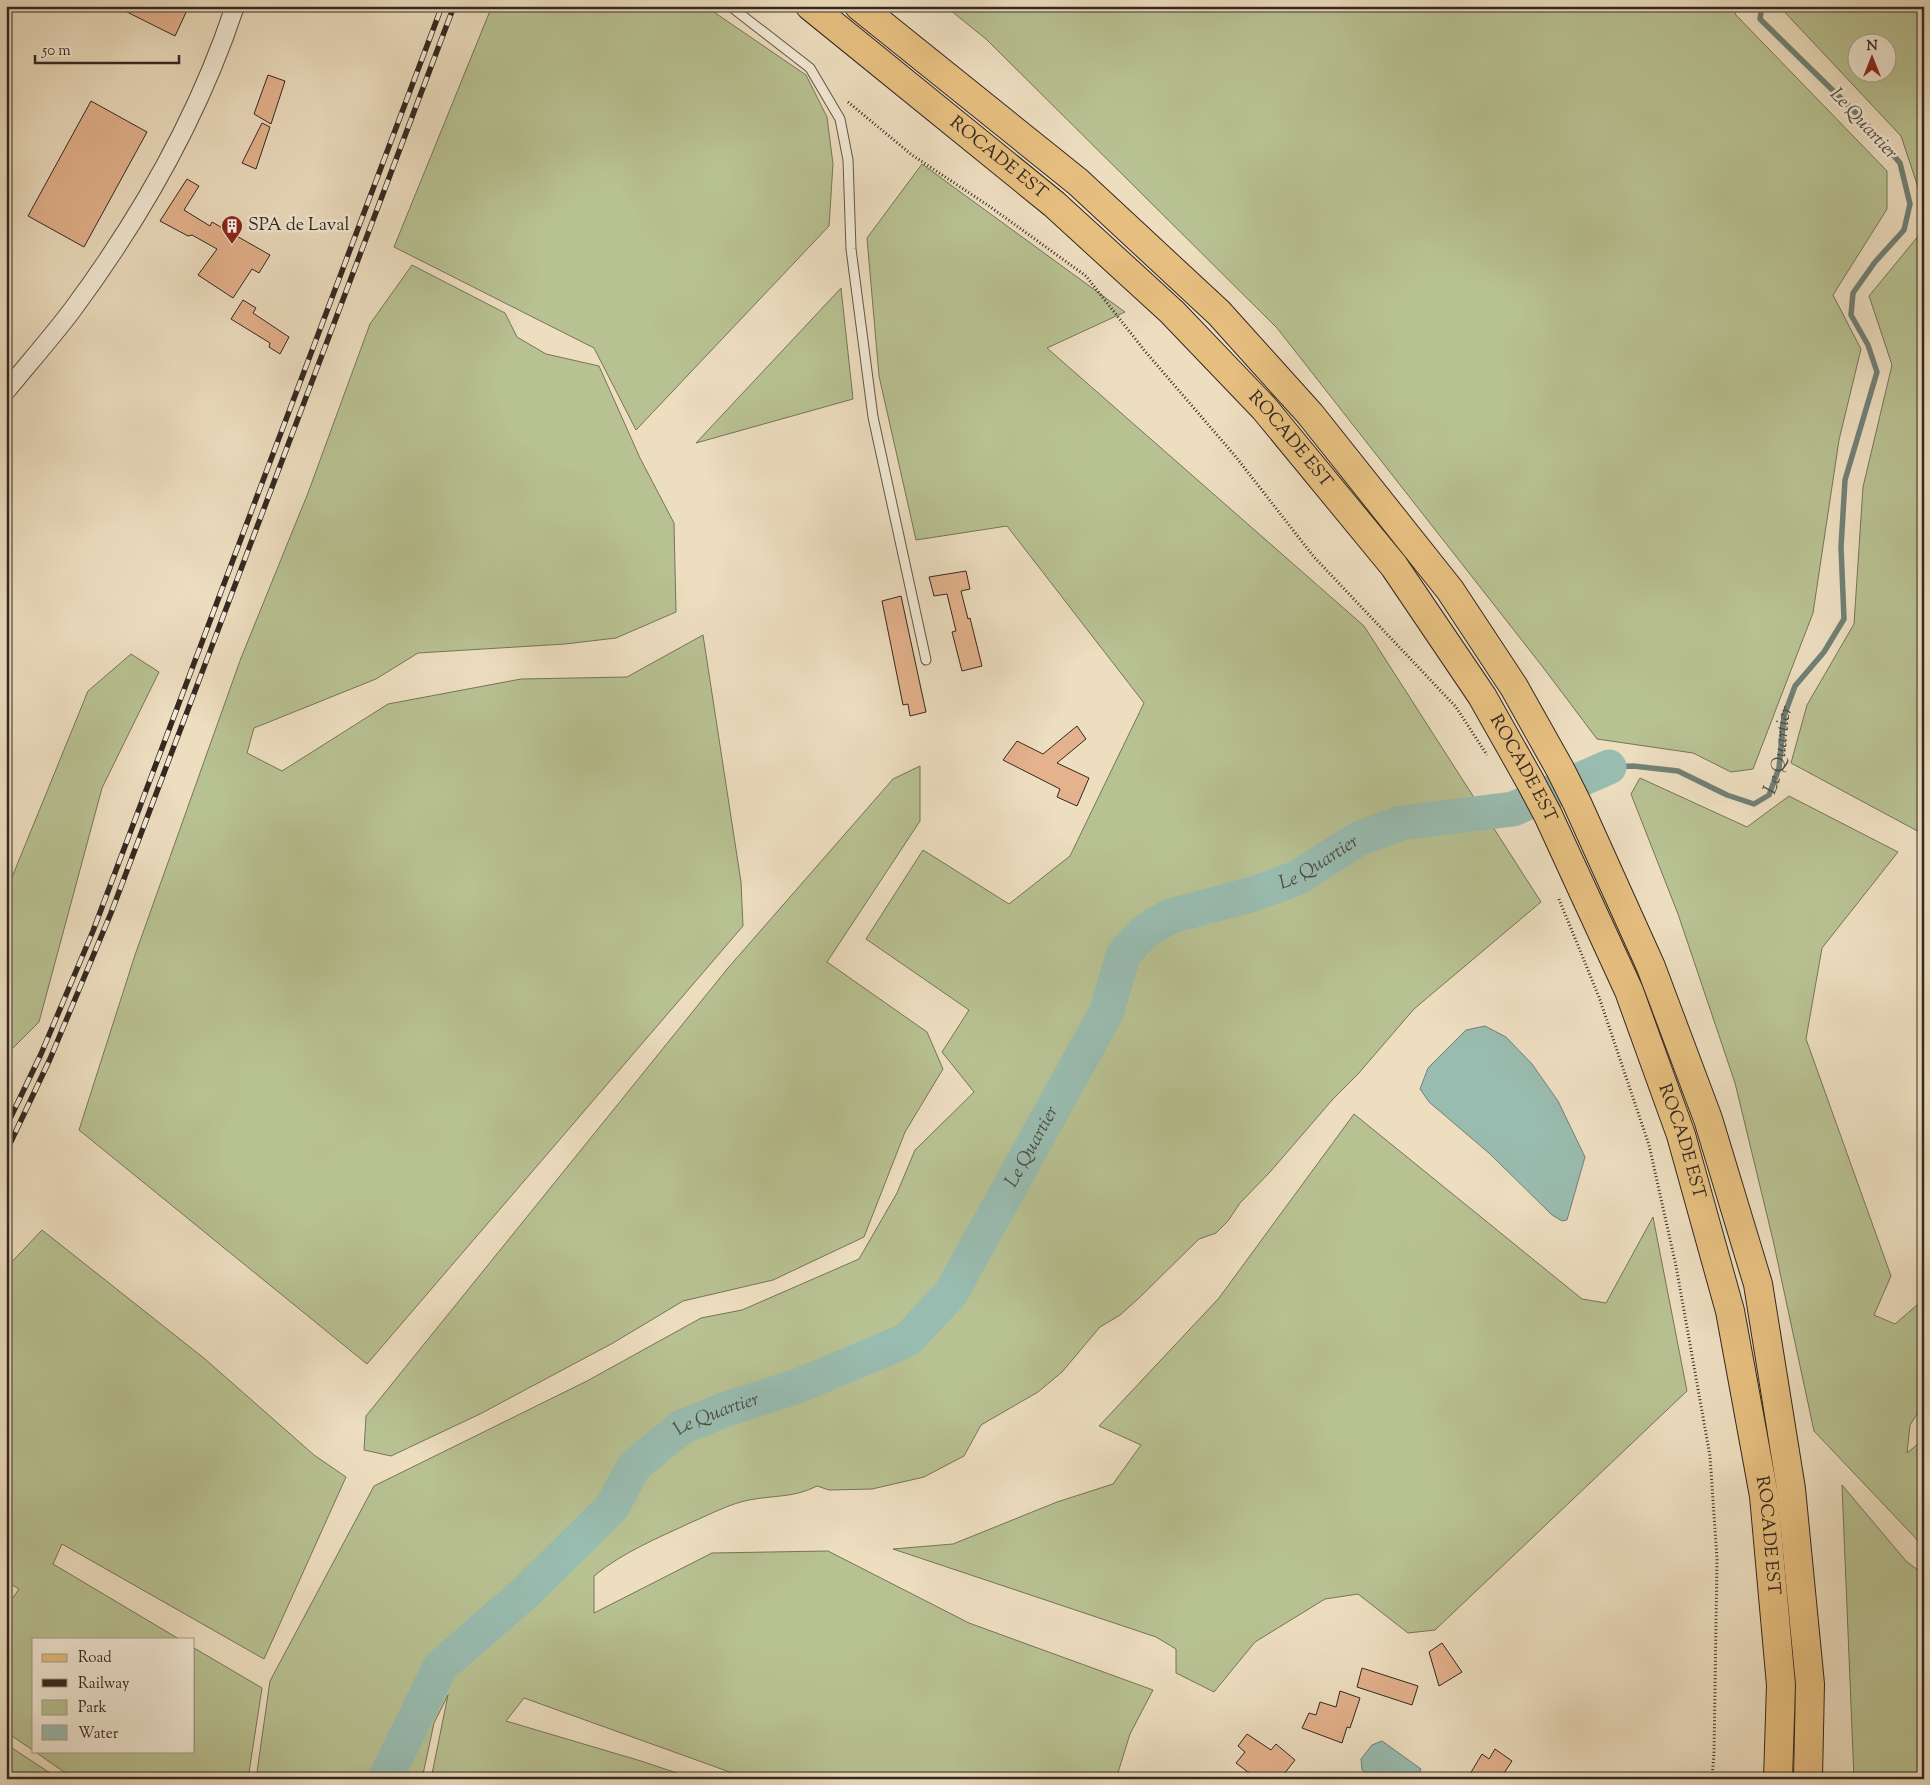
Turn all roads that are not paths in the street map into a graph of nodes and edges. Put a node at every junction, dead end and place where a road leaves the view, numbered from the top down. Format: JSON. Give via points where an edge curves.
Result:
{"nodes":[{"id":1,"x":235,"y":6,"type":"edge"},
{"id":2,"x":730,"y":6,"type":"edge"},
{"id":3,"x":810,"y":6,"type":"edge"},
{"id":4,"x":859,"y":6,"type":"edge"},
{"id":5,"x":6,"y":391,"type":"edge"},
{"id":6,"x":926,"y":660,"type":"dead end"},
{"id":7,"x":1778,"y":1779,"type":"edge"},
{"id":8,"x":1808,"y":1779,"type":"edge"}],
"edges":[{"from":1,"to":5,"type":"street","via":[[183,133],[136,216],[73,309]]},
{"from":2,"to":6,"type":"lane","via":[[810,68],[840,119],[848,160],[851,249],[873,417]]},
{"from":3,"to":7,"type":"main road","name":"ROCADE EST","via":[[1054,204],[1172,312],[1264,408],[1394,566],[1482,696],[1530,781],[1635,1009],[1681,1135],[1730,1311],[1764,1496],[1781,1685]]},
{"from":4,"to":8,"type":"main road","name":"ROCADE EST","via":[[1078,182],[1220,314],[1310,414],[1450,590],[1514,687],[1560,769],[1651,967],[1708,1119],[1758,1284],[1793,1509],[1810,1684]]}]}
